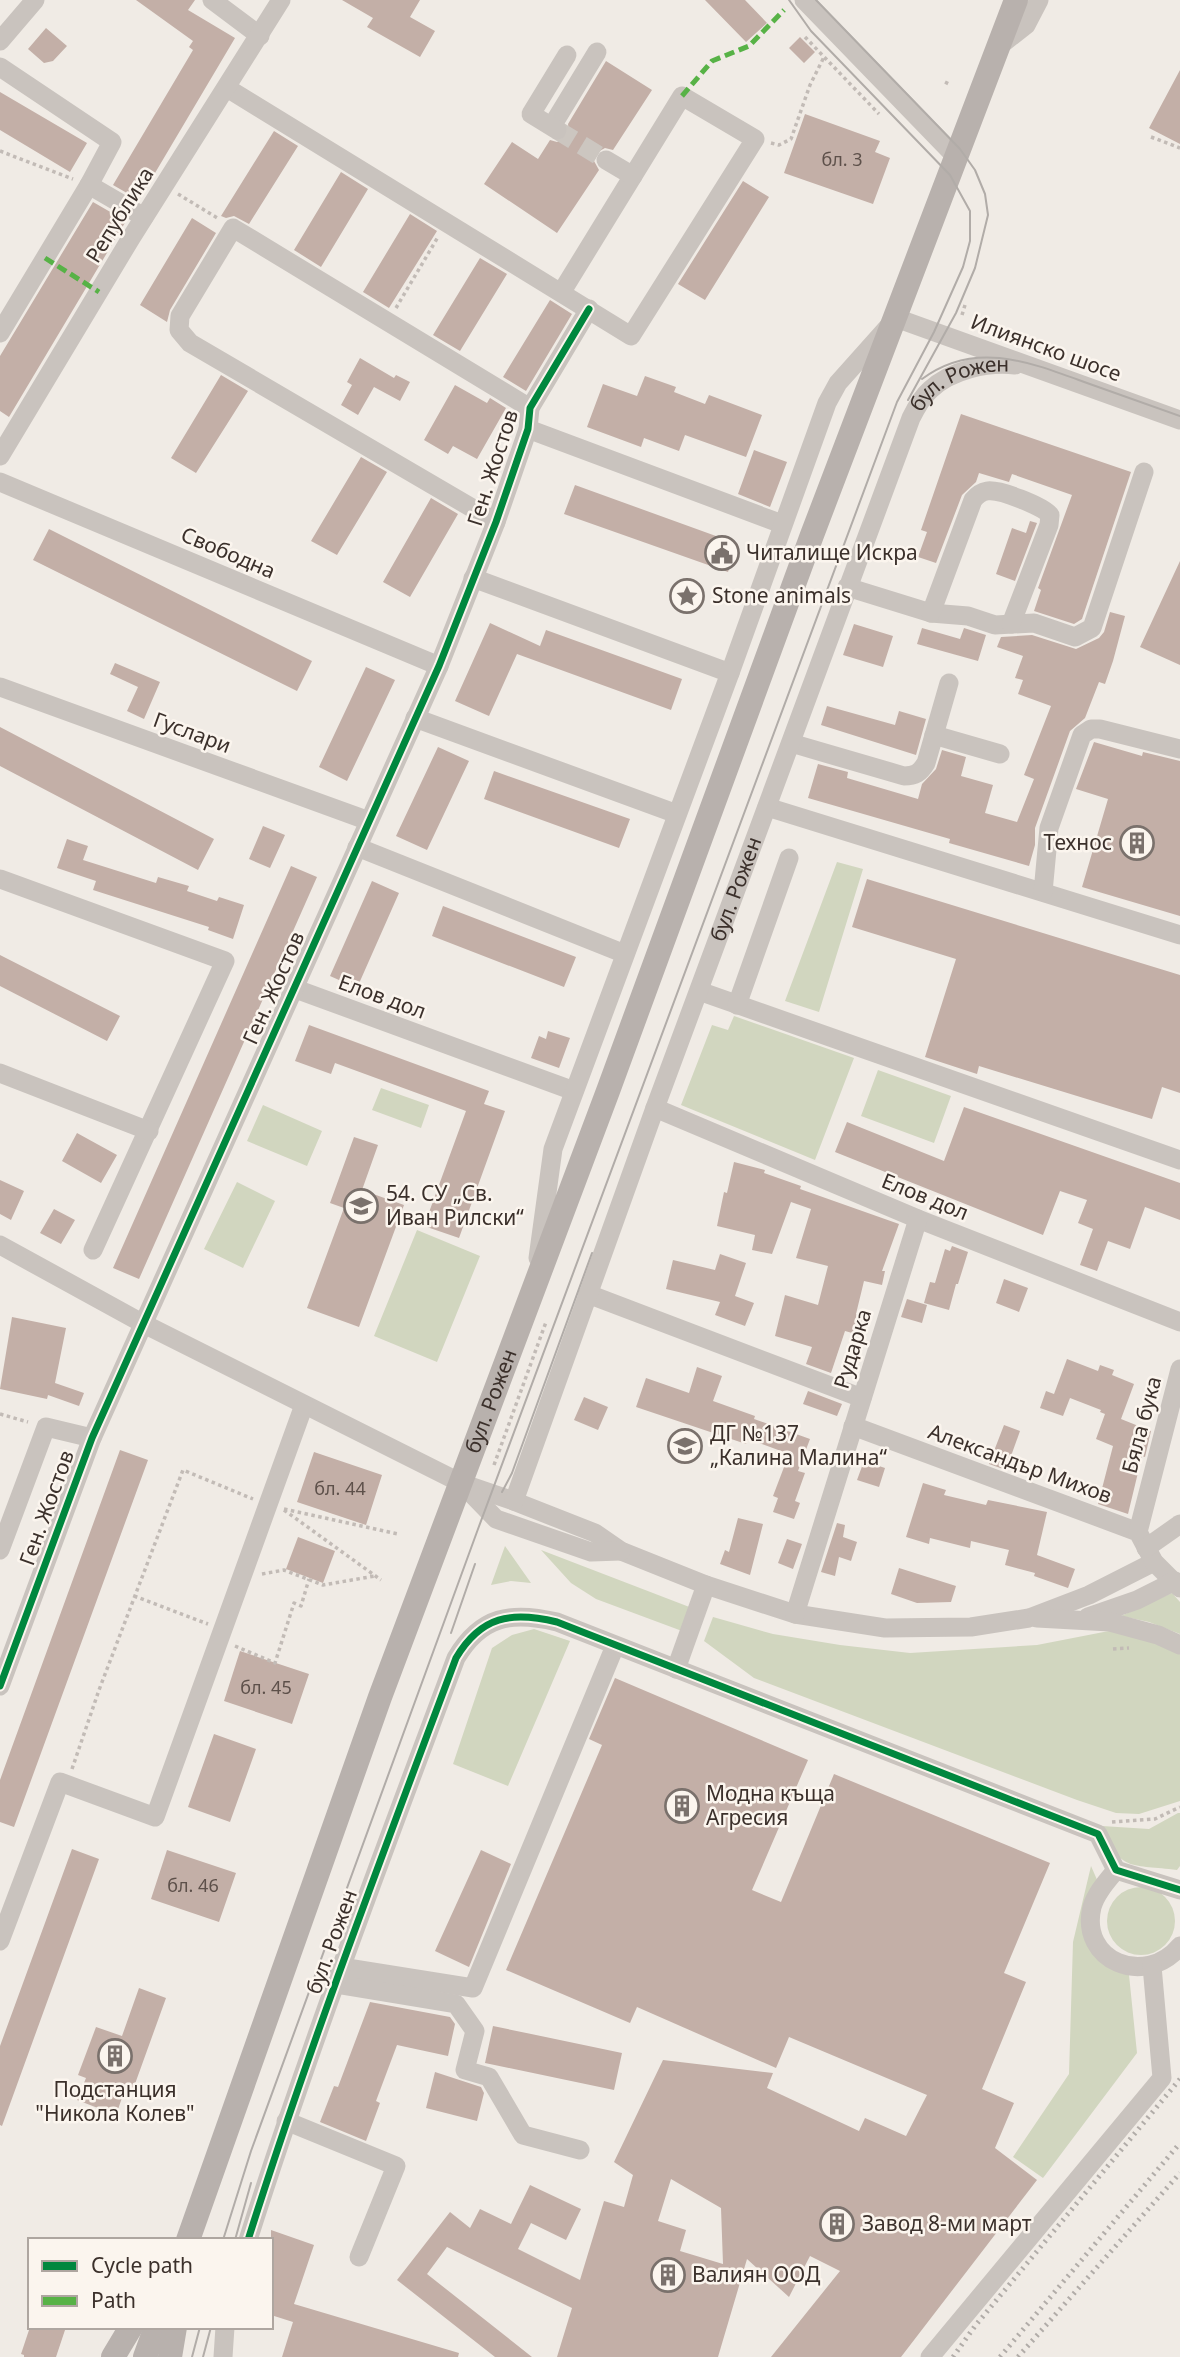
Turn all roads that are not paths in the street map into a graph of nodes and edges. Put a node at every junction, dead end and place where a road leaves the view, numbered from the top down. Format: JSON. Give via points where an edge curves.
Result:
{"nodes":[{"id":1,"x":35,"y":0,"type":"edge"},
{"id":2,"x":212,"y":0,"type":"edge"},
{"id":3,"x":281,"y":0,"type":"edge"},
{"id":4,"x":804,"y":0,"type":"edge"},
{"id":5,"x":1016,"y":0,"type":"edge"},
{"id":6,"x":1039,"y":0,"type":"edge"},
{"id":7,"x":260,"y":36,"type":"junction"},
{"id":8,"x":0,"y":41,"type":"edge"},
{"id":9,"x":998,"y":47,"type":"junction"},
{"id":10,"x":597,"y":52,"type":"dead end"},
{"id":11,"x":566,"y":55,"type":"dead end"},
{"id":12,"x":0,"y":67,"type":"edge"},
{"id":13,"x":227,"y":88,"type":"junction"},
{"id":14,"x":957,"y":157,"type":"junction"},
{"id":15,"x":606,"y":160,"type":"tunnel mouth"},
{"id":16,"x":633,"y":176,"type":"junction"},
{"id":17,"x":89,"y":185,"type":"junction"},
{"id":18,"x":144,"y":217,"type":"junction"},
{"id":19,"x":561,"y":293,"type":"junction"},
{"id":20,"x":589,"y":309,"type":"junction"},
{"id":21,"x":896,"y":318,"type":"junction"},
{"id":22,"x":0,"y":333,"type":"edge"},
{"id":23,"x":1037,"y":369,"type":"junction"},
{"id":24,"x":530,"y":408,"type":"junction"},
{"id":25,"x":1180,"y":420,"type":"edge"},
{"id":26,"x":528,"y":429,"type":"junction"},
{"id":27,"x":0,"y":456,"type":"edge"},
{"id":28,"x":1144,"y":472,"type":"dead end"},
{"id":29,"x":0,"y":482,"type":"edge"},
{"id":30,"x":496,"y":522,"type":"junction"},
{"id":31,"x":782,"y":524,"type":"junction"},
{"id":32,"x":472,"y":578,"type":"junction"},
{"id":33,"x":847,"y":587,"type":"junction"},
{"id":34,"x":931,"y":613,"type":"junction"},
{"id":35,"x":1012,"y":624,"type":"junction"},
{"id":36,"x":439,"y":666,"type":"junction"},
{"id":37,"x":730,"y":673,"type":"junction"},
{"id":38,"x":948,"y":683,"type":"dead end"},
{"id":39,"x":0,"y":687,"type":"edge"},
{"id":40,"x":415,"y":718,"type":"junction"},
{"id":41,"x":934,"y":734,"type":"junction"},
{"id":42,"x":791,"y":743,"type":"junction"},
{"id":43,"x":1180,"y":749,"type":"edge"},
{"id":44,"x":1000,"y":754,"type":"dead end"},
{"id":45,"x":767,"y":807,"type":"junction"},
{"id":46,"x":677,"y":814,"type":"junction"},
{"id":47,"x":369,"y":821,"type":"junction"},
{"id":48,"x":357,"y":846,"type":"junction"},
{"id":49,"x":789,"y":858,"type":"dead end"},
{"id":50,"x":0,"y":879,"type":"edge"},
{"id":51,"x":1043,"y":892,"type":"junction"},
{"id":52,"x":1180,"y":935,"type":"edge"},
{"id":53,"x":625,"y":954,"type":"junction"},
{"id":54,"x":293,"y":988,"type":"junction"},
{"id":55,"x":699,"y":991,"type":"junction"},
{"id":56,"x":737,"y":1005,"type":"junction"},
{"id":57,"x":0,"y":1073,"type":"edge"},
{"id":58,"x":574,"y":1091,"type":"junction"},
{"id":59,"x":655,"y":1108,"type":"junction"},
{"id":60,"x":149,"y":1131,"type":"junction"},
{"id":61,"x":1180,"y":1160,"type":"edge"},
{"id":62,"x":918,"y":1219,"type":"junction"},
{"id":63,"x":0,"y":1245,"type":"edge"},
{"id":64,"x":93,"y":1251,"type":"dead end"},
{"id":65,"x":533,"y":1290,"type":"junction"},
{"id":66,"x":588,"y":1294,"type":"junction"},
{"id":67,"x":1180,"y":1322,"type":"edge"},
{"id":68,"x":142,"y":1323,"type":"junction"},
{"id":69,"x":1180,"y":1370,"type":"edge"},
{"id":70,"x":862,"y":1398,"type":"junction"},
{"id":71,"x":304,"y":1405,"type":"junction"},
{"id":72,"x":853,"y":1426,"type":"junction"},
{"id":73,"x":92,"y":1438,"type":"junction"},
{"id":74,"x":460,"y":1483,"type":"junction"},
{"id":75,"x":514,"y":1501,"type":"junction"},
{"id":76,"x":1180,"y":1524,"type":"edge"},
{"id":77,"x":1146,"y":1547,"type":"junction"},
{"id":78,"x":0,"y":1550,"type":"edge"},
{"id":79,"x":621,"y":1551,"type":"junction"},
{"id":80,"x":1177,"y":1584,"type":"edge"},
{"id":81,"x":706,"y":1585,"type":"junction"},
{"id":82,"x":795,"y":1614,"type":"junction"},
{"id":83,"x":1030,"y":1618,"type":"junction"},
{"id":84,"x":1069,"y":1621,"type":"junction"},
{"id":85,"x":1180,"y":1645,"type":"edge"},
{"id":86,"x":615,"y":1646,"type":"junction"},
{"id":87,"x":676,"y":1669,"type":"junction"},
{"id":88,"x":0,"y":1686,"type":"edge"},
{"id":89,"x":1116,"y":1870,"type":"junction"},
{"id":90,"x":1180,"y":1890,"type":"edge"},
{"id":91,"x":8,"y":1897,"type":"edge"},
{"id":92,"x":0,"y":1941,"type":"edge"},
{"id":93,"x":1180,"y":1946,"type":"edge"},
{"id":94,"x":1153,"y":1966,"type":"junction"},
{"id":95,"x":338,"y":1975,"type":"junction"},
{"id":96,"x":286,"y":2121,"type":"junction"},
{"id":97,"x":580,"y":2150,"type":"dead end"},
{"id":98,"x":189,"y":2236,"type":"edge"},
{"id":99,"x":248,"y":2238,"type":"edge"},
{"id":100,"x":359,"y":2257,"type":"dead end"},
{"id":101,"x":130,"y":2329,"type":"edge"},
{"id":102,"x":155,"y":2329,"type":"edge"},
{"id":103,"x":175,"y":2329,"type":"edge"},
{"id":104,"x":225,"y":2329,"type":"edge"},
{"id":105,"x":113,"y":2357,"type":"edge"},
{"id":106,"x":145,"y":2357,"type":"edge"},
{"id":107,"x":170,"y":2357,"type":"edge"},
{"id":108,"x":223,"y":2357,"type":"edge"},
{"id":109,"x":930,"y":2357,"type":"edge"}],
"edges":[{"from":1,"to":8,"type":"street"},
{"from":2,"to":7,"type":"street"},
{"from":3,"to":7,"type":"street","name":"Република"},
{"from":4,"to":14,"type":"street"},
{"from":5,"to":9,"type":"main road","name":"бул. Рожен"},
{"from":6,"to":9,"type":"street","via":[[1026,25]]},
{"from":7,"to":13,"type":"street","name":"Република"},
{"from":9,"to":14,"type":"main road","name":"бул. Рожен"},
{"from":10,"to":11,"type":"street","via":[[554,128],[531,114]]},
{"from":12,"to":17,"type":"street","via":[[112,142]]},
{"from":13,"to":18,"type":"street","name":"Република"},
{"from":13,"to":19,"type":"street"},
{"from":14,"to":21,"type":"main road","name":"бул. Рожен"},
{"from":15,"to":16,"type":"street"},
{"from":16,"to":19,"type":"street"},
{"from":16,"to":20,"type":"street","via":[[682,96],[755,139],[631,336]]},
{"from":17,"to":18,"type":"street"},
{"from":17,"to":22,"type":"street"},
{"from":18,"to":27,"type":"street","name":"Република"},
{"from":19,"to":20,"type":"street"},
{"from":20,"to":24,"type":"street","name":"Ген. Жостов"},
{"from":21,"to":23,"type":"street","name":"Илиянско шосе"},
{"from":21,"to":31,"type":"street","name":"бул. Рожен","via":[[838,383],[827,402]]},
{"from":21,"to":65,"type":"main road","name":"бул. Рожен"},
{"from":23,"to":25,"type":"street","name":"Илиянско шосе"},
{"from":23,"to":33,"type":"street","name":"бул. Рожен","via":[[984,366],[958,372],[931,389],[911,418]]},
{"from":24,"to":26,"type":"street","name":"Ген. Жостов"},
{"from":24,"to":30,"type":"street","via":[[233,228],[180,316],[179,330],[190,343]]},
{"from":26,"to":30,"type":"street","name":"Ген. Жостов"},
{"from":26,"to":31,"type":"street"},
{"from":28,"to":35,"type":"street","via":[[1091,628],[1075,636],[1034,623]]},
{"from":29,"to":36,"type":"street","name":"Свободна"},
{"from":30,"to":32,"type":"street","name":"Ген. Жостов"},
{"from":31,"to":37,"type":"street","name":"бул. Рожен"},
{"from":32,"to":36,"type":"street","name":"Ген. Жостов"},
{"from":32,"to":37,"type":"street"},
{"from":33,"to":34,"type":"street"},
{"from":33,"to":42,"type":"street","name":"бул. Рожен"},
{"from":34,"to":35,"type":"street"},
{"from":34,"to":35,"type":"street","via":[[973,500],[985,491],[994,491],[1044,508],[1050,515]]},
{"from":36,"to":40,"type":"street","name":"Ген. Жостов"},
{"from":37,"to":46,"type":"street","name":"бул. Рожен"},
{"from":38,"to":41,"type":"street"},
{"from":39,"to":47,"type":"street","name":"Гуслари"},
{"from":40,"to":46,"type":"street"},
{"from":40,"to":47,"type":"street","name":"Ген. Жостов"},
{"from":41,"to":42,"type":"street","via":[[926,763],[913,776]]},
{"from":41,"to":44,"type":"street"},
{"from":42,"to":45,"type":"street","name":"бул. Рожен"},
{"from":43,"to":51,"type":"street","via":[[1100,729],[1082,735],[1049,828]]},
{"from":45,"to":51,"type":"street"},
{"from":45,"to":55,"type":"street","name":"бул. Рожен"},
{"from":46,"to":53,"type":"street","name":"бул. Рожен"},
{"from":47,"to":48,"type":"street","name":"Ген. Жостов"},
{"from":48,"to":53,"type":"street"},
{"from":48,"to":54,"type":"street","name":"Ген. Жостов"},
{"from":49,"to":56,"type":"street"},
{"from":50,"to":60,"type":"street","via":[[225,961]]},
{"from":51,"to":52,"type":"street"},
{"from":53,"to":58,"type":"street","name":"бул. Рожен"},
{"from":54,"to":58,"type":"street","name":"Елов дол"},
{"from":54,"to":68,"type":"street","name":"Ген. Жостов"},
{"from":55,"to":56,"type":"street"},
{"from":55,"to":59,"type":"street","name":"бул. Рожен"},
{"from":56,"to":61,"type":"street"},
{"from":57,"to":60,"type":"street"},
{"from":58,"to":65,"type":"street","name":"бул. Рожен","via":[[553,1149]]},
{"from":59,"to":62,"type":"street","name":"Елов дол"},
{"from":59,"to":66,"type":"street","name":"бул. Рожен"},
{"from":60,"to":64,"type":"street"},
{"from":62,"to":67,"type":"street","name":"Елов дол"},
{"from":62,"to":70,"type":"street","name":"Рударка"},
{"from":63,"to":68,"type":"street"},
{"from":65,"to":74,"type":"main road","name":"бул. Рожен"},
{"from":66,"to":70,"type":"street"},
{"from":66,"to":75,"type":"street","name":"бул. Рожен"},
{"from":68,"to":71,"type":"street"},
{"from":68,"to":73,"type":"street","name":"Ген. Жостов"},
{"from":69,"to":77,"type":"street","name":"Бяла бука"},
{"from":70,"to":72,"type":"street","name":"Рударка"},
{"from":71,"to":74,"type":"street"},
{"from":71,"to":91,"type":"street","via":[[275,1507],[240,1579],[155,1817],[60,1782]]},
{"from":72,"to":77,"type":"street","name":"Александър Михов"},
{"from":72,"to":82,"type":"street","name":"Рударка"},
{"from":73,"to":78,"type":"street","via":[[46,1427]]},
{"from":73,"to":88,"type":"street","name":"Ген. Жостов"},
{"from":74,"to":75,"type":"street"},
{"from":74,"to":79,"type":"street","via":[[496,1520],[591,1552]]},
{"from":74,"to":98,"type":"main road","name":"бул. Рожен"},
{"from":75,"to":79,"type":"street","via":[[595,1533]]},
{"from":76,"to":77,"type":"street"},
{"from":77,"to":80,"type":"street"},
{"from":77,"to":83,"type":"street","via":[[1089,1595]]},
{"from":79,"to":81,"type":"street"},
{"from":80,"to":84,"type":"street","via":[[1104,1613]]},
{"from":81,"to":82,"type":"street"},
{"from":81,"to":87,"type":"street"},
{"from":82,"to":83,"type":"street","via":[[885,1628],[971,1627]]},
{"from":83,"to":84,"type":"street"},
{"from":84,"to":85,"type":"street","via":[[1110,1622]]},
{"from":86,"to":87,"type":"street","name":"бул. Рожен"},
{"from":86,"to":95,"type":"street","via":[[474,1988]]},
{"from":86,"to":95,"type":"street","name":"бул. Рожен","via":[[535,1617],[495,1620],[466,1641]]},
{"from":87,"to":89,"type":"street","name":"бул. Рожен","via":[[1098,1834]]},
{"from":89,"to":90,"type":"street"},
{"from":89,"to":94,"type":"street","via":[[1093,1904],[1091,1931],[1110,1958],[1131,1967]]},
{"from":91,"to":92,"type":"street"},
{"from":93,"to":94,"type":"street"},
{"from":94,"to":109,"type":"street","via":[[1162,2078]]},
{"from":95,"to":96,"type":"street","name":"бул. Рожен"},
{"from":95,"to":97,"type":"street","via":[[456,2004],[475,2031],[465,2070],[489,2077],[523,2135]]},
{"from":96,"to":99,"type":"street","name":"бул. Рожен"},
{"from":96,"to":100,"type":"street","via":[[396,2166]]},
{"from":101,"to":105,"type":"main road"},
{"from":102,"to":106,"type":"main road"},
{"from":103,"to":107,"type":"main road"},
{"from":104,"to":108,"type":"street"}]}
